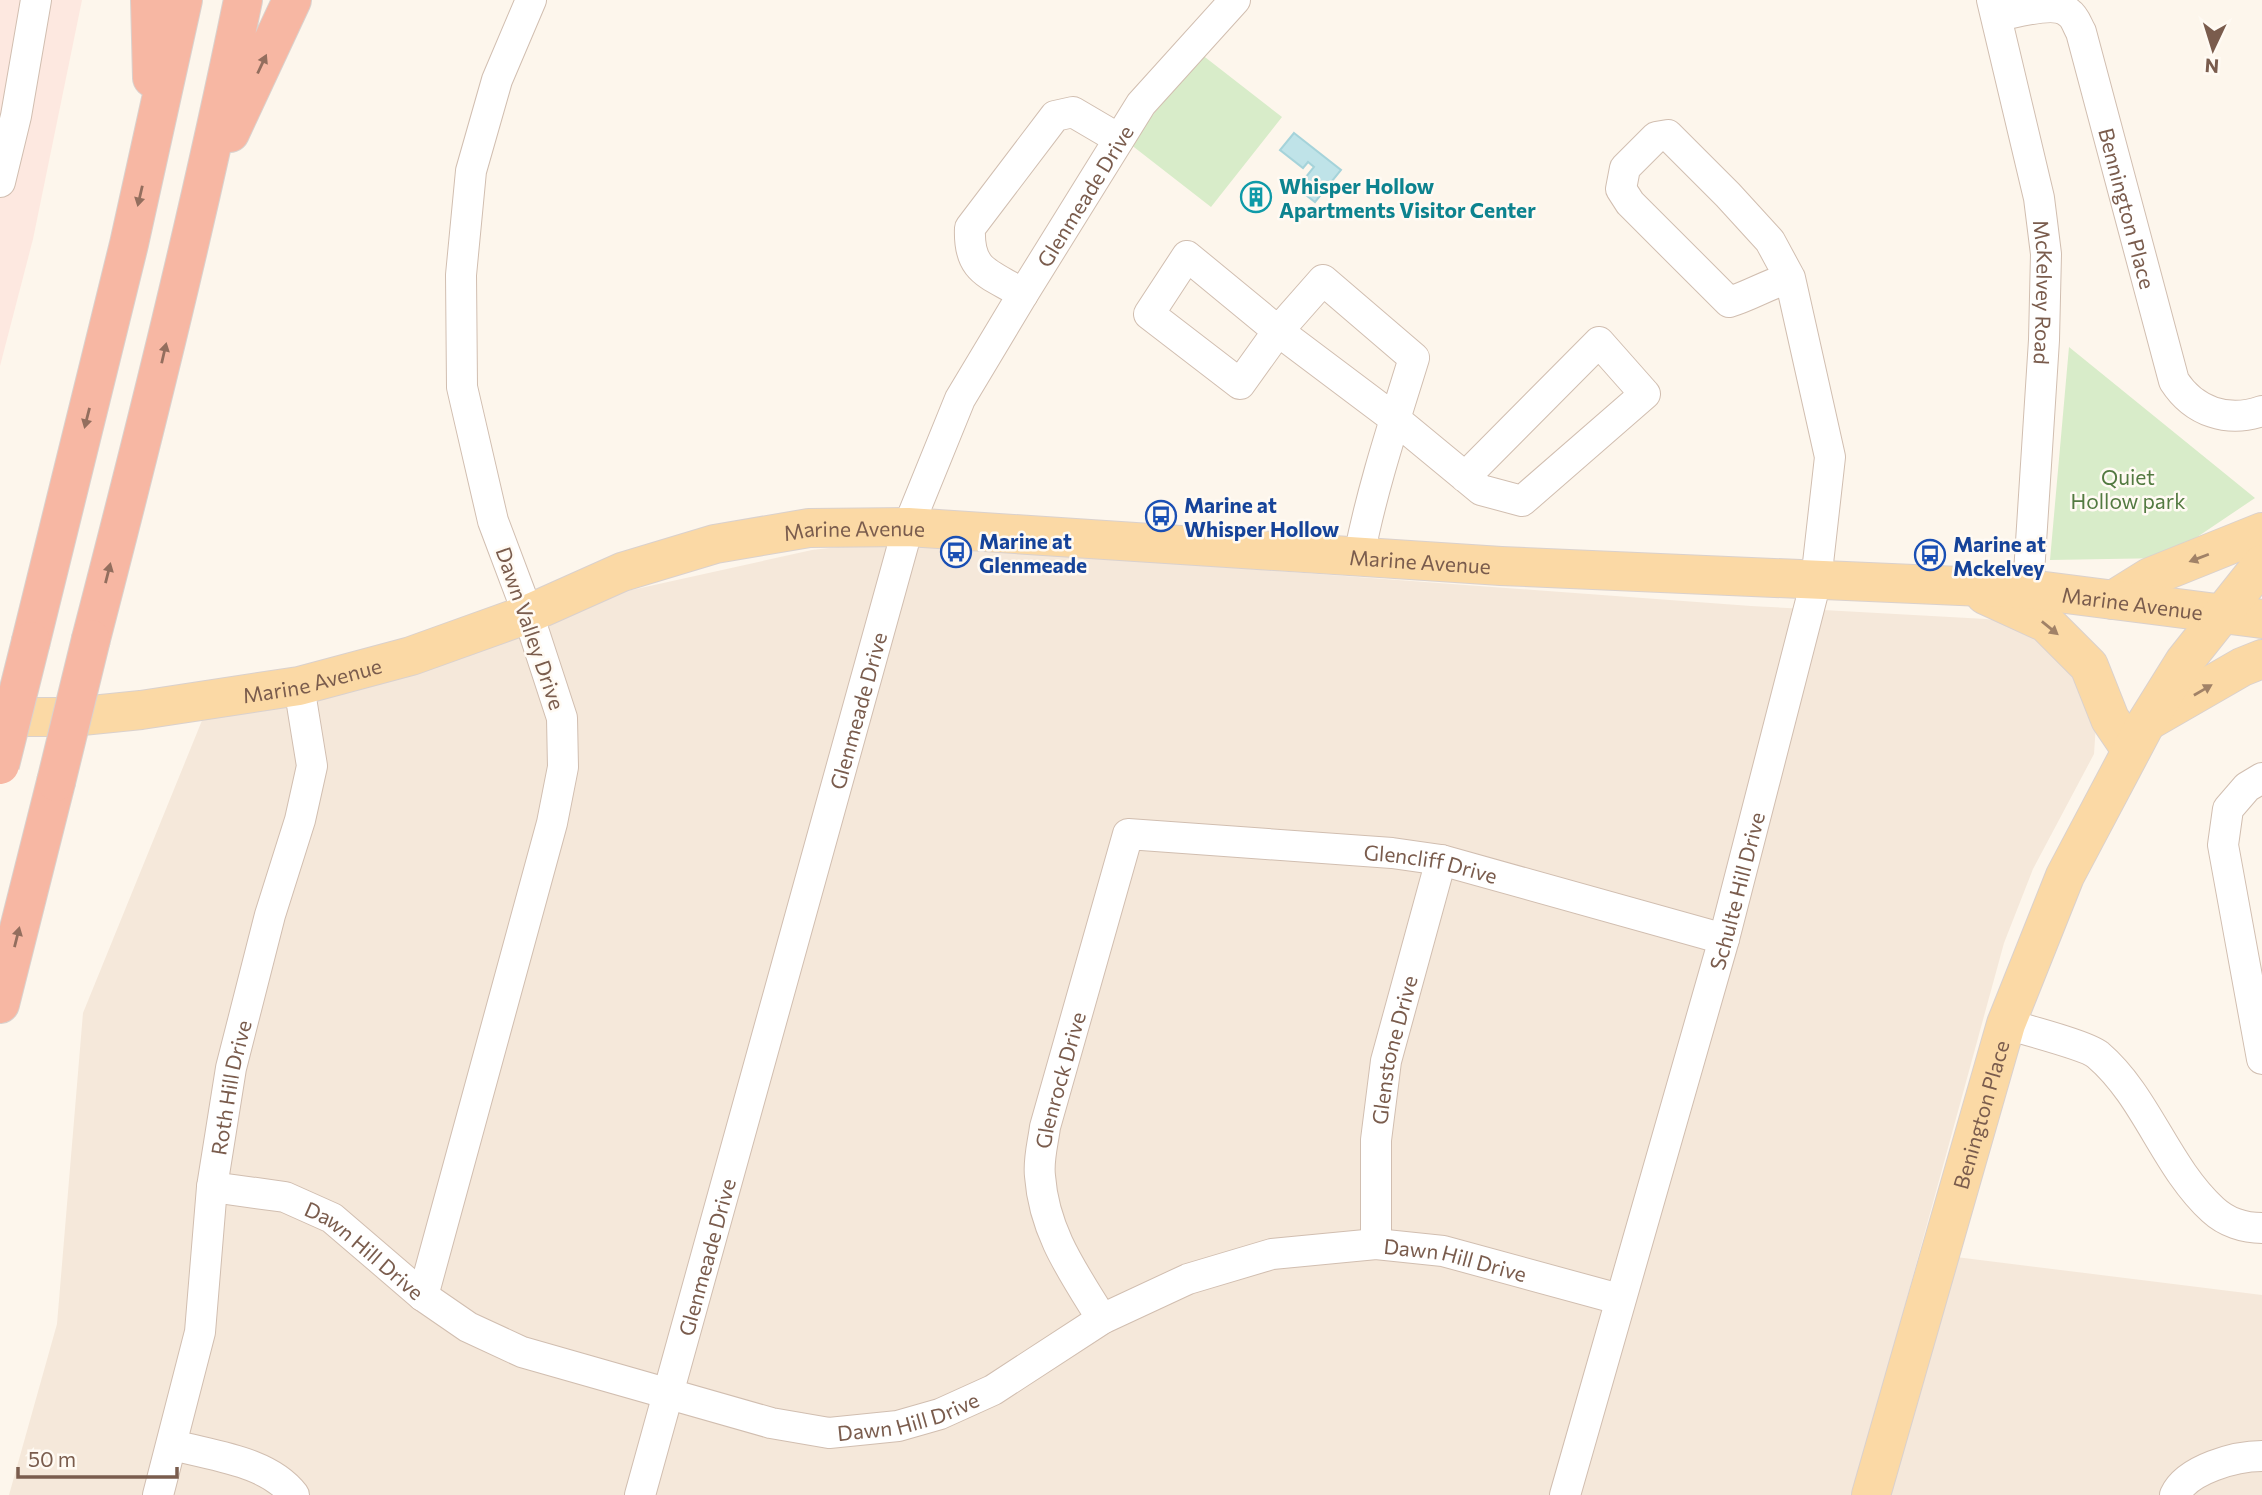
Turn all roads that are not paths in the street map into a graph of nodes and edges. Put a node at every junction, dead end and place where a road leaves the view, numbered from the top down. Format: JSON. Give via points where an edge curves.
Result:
{"nodes":[{"id":1,"x":36,"y":0,"type":"edge"},
{"id":2,"x":150,"y":0,"type":"edge"},
{"id":3,"x":183,"y":0,"type":"edge"},
{"id":4,"x":243,"y":0,"type":"edge"},
{"id":5,"x":292,"y":0,"type":"edge"},
{"id":6,"x":531,"y":0,"type":"edge"},
{"id":7,"x":1235,"y":0,"type":"edge"},
{"id":8,"x":1995,"y":8,"type":"edge"},
{"id":9,"x":155,"y":130,"type":"junction"},
{"id":10,"x":1119,"y":139,"type":"junction"},
{"id":11,"x":0,"y":182,"type":"edge"},
{"id":12,"x":202,"y":192,"type":"junction"},
{"id":13,"x":1790,"y":278,"type":"junction"},
{"id":14,"x":1023,"y":294,"type":"junction"},
{"id":15,"x":2262,"y":411,"type":"edge"},
{"id":16,"x":1395,"y":419,"type":"junction"},
{"id":17,"x":1465,"y":477,"type":"junction"},
{"id":18,"x":908,"y":527,"type":"junction"},
{"id":19,"x":2262,"y":532,"type":"edge"},
{"id":20,"x":1359,"y":556,"type":"junction"},
{"id":21,"x":2262,"y":564,"type":"edge"},
{"id":22,"x":1816,"y":581,"type":"junction"},
{"id":23,"x":1967,"y":587,"type":"junction"},
{"id":24,"x":2028,"y":589,"type":"junction"},
{"id":25,"x":2113,"y":600,"type":"junction"},
{"id":26,"x":2223,"y":613,"type":"junction"},
{"id":27,"x":528,"y":614,"type":"junction"},
{"id":28,"x":2262,"y":618,"type":"edge"},
{"id":29,"x":2262,"y":659,"type":"edge"},
{"id":30,"x":299,"y":686,"type":"junction"},
{"id":31,"x":0,"y":717,"type":"edge"},
{"id":32,"x":2138,"y":736,"type":"junction"},
{"id":33,"x":0,"y":765,"type":"edge"},
{"id":34,"x":2262,"y":778,"type":"edge"},
{"id":35,"x":1128,"y":834,"type":"joint"},
{"id":36,"x":1441,"y":860,"type":"junction"},
{"id":37,"x":1724,"y":939,"type":"junction"},
{"id":38,"x":0,"y":1003,"type":"edge"},
{"id":39,"x":2006,"y":1024,"type":"junction"},
{"id":40,"x":2262,"y":1059,"type":"edge"},
{"id":41,"x":212,"y":1186,"type":"junction"},
{"id":42,"x":2262,"y":1228,"type":"edge"},
{"id":43,"x":1376,"y":1244,"type":"junction"},
{"id":44,"x":423,"y":1296,"type":"junction"},
{"id":45,"x":1619,"y":1299,"type":"junction"},
{"id":46,"x":1102,"y":1319,"type":"junction"},
{"id":47,"x":668,"y":1393,"type":"junction"},
{"id":48,"x":173,"y":1445,"type":"junction"},
{"id":49,"x":2262,"y":1456,"type":"edge"},
{"id":50,"x":158,"y":1495,"type":"edge"},
{"id":51,"x":294,"y":1495,"type":"edge"},
{"id":52,"x":640,"y":1495,"type":"edge"},
{"id":53,"x":1564,"y":1495,"type":"edge"},
{"id":54,"x":1871,"y":1495,"type":"edge"},
{"id":55,"x":2175,"y":1495,"type":"edge"}],
"edges":[{"from":1,"to":11,"type":"street"},
{"from":2,"to":9,"type":"highway"},
{"from":3,"to":9,"type":"highway"},
{"from":4,"to":12,"type":"highway"},
{"from":12,"to":5,"type":"highway","one_way":true},
{"from":6,"to":27,"type":"street","name":"Dawn Valley Drive","via":[[497,79],[471,171],[461,275],[463,387],[493,521]]},
{"from":7,"to":10,"type":"street","name":"Glenmeade Drive","via":[[1141,104]]},
{"from":8,"to":15,"type":"street","name":"Bennington Place","via":[[2055,7],[2074,18],[2174,381],[2190,401],[2213,413],[2246,416]]},
{"from":8,"to":24,"type":"street","name":"McKelvey Road","via":[[2039,198],[2046,254]]},
{"from":9,"to":33,"type":"highway","one_way":true,"bridge":true},
{"from":10,"to":14,"type":"street","name":"Glenmeade Drive"},
{"from":10,"to":14,"type":"street","via":[[1073,112],[1055,116],[970,228],[969,249],[977,266]]},
{"from":38,"to":12,"type":"highway","one_way":true,"bridge":true},
{"from":13,"to":13,"type":"street","name":"Schulte Hill Drive","via":[[1729,302],[1630,202],[1621,189],[1625,168],[1656,137],[1668,135],[1770,241]]},
{"from":13,"to":22,"type":"street","name":"Schulte Hill Drive","via":[[1830,457]]},
{"from":14,"to":18,"type":"street","name":"Glenmeade Drive","via":[[960,399]]},
{"from":16,"to":16,"type":"street","via":[[1414,358],[1323,280],[1279,331]]},
{"from":16,"to":17,"type":"street"},
{"from":16,"to":20,"type":"street"},
{"from":17,"to":17,"type":"street","via":[[1481,490],[1522,501],[1645,394],[1599,342]]},
{"from":18,"to":20,"type":"main road","name":"Marine Avenue"},
{"from":18,"to":27,"type":"main road","name":"Marine Avenue","via":[[809,528],[715,544],[622,572]]},
{"from":18,"to":47,"type":"street","name":"Glenmeade Drive"},
{"from":19,"to":25,"type":"main road","one_way":true,"via":[[2150,577]]},
{"from":20,"to":22,"type":"main road","name":"Marine Avenue"},
{"from":21,"to":26,"type":"main road"},
{"from":22,"to":23,"type":"main road","name":"Marine Avenue"},
{"from":22,"to":37,"type":"street","name":"Schulte Hill Drive"},
{"from":23,"to":24,"type":"main road","name":"Marine Avenue"},
{"from":23,"to":32,"type":"main road","one_way":true,"via":[[2046,624],[2089,666],[2110,719]]},
{"from":24,"to":25,"type":"main road","name":"Marine Avenue"},
{"from":25,"to":26,"type":"main road","name":"Marine Avenue"},
{"from":26,"to":28,"type":"main road","name":"Marine Avenue"},
{"from":26,"to":32,"type":"main road","via":[[2184,662]]},
{"from":27,"to":30,"type":"main road","name":"Marine Avenue","via":[[411,656]]},
{"from":27,"to":44,"type":"street","name":"Dawn Valley Drive","via":[[562,718],[563,767],[552,823]]},
{"from":32,"to":29,"type":"main road","one_way":true,"via":[[2242,667]]},
{"from":30,"to":31,"type":"main road","name":"Marine Avenue","via":[[72,718]]},
{"from":30,"to":41,"type":"street","name":"Roth Hill Drive","via":[[312,766],[231,1068]]},
{"from":32,"to":39,"type":"main road","name":"Benington Place","via":[[2065,876]]},
{"from":34,"to":40,"type":"street","via":[[2246,786],[2228,808],[2223,845]]},
{"from":35,"to":36,"type":"street","name":"Glencliff Drive"},
{"from":35,"to":46,"type":"street","name":"Glenrock Drive","via":[[1045,1127],[1039,1173],[1044,1209],[1059,1250]]},
{"from":36,"to":37,"type":"street","name":"Glencliff Drive"},
{"from":36,"to":43,"type":"street","name":"Glenstone Drive","via":[[1386,1060],[1376,1140]]},
{"from":37,"to":45,"type":"street","name":"Schulte Hill Drive"},
{"from":39,"to":42,"type":"street","via":[[2096,1053],[2126,1087],[2183,1176],[2213,1211],[2249,1228]]},
{"from":39,"to":54,"type":"main road","name":"Benington Place"},
{"from":41,"to":44,"type":"street","name":"Dawn Hill Drive","via":[[285,1197],[332,1218]]},
{"from":41,"to":48,"type":"street","name":"Roth Hill Drive","via":[[200,1332]]},
{"from":43,"to":45,"type":"street","name":"Dawn Hill Drive","via":[[1443,1251]]},
{"from":43,"to":46,"type":"street","name":"Dawn Hill Drive","via":[[1272,1254],[1188,1279]]},
{"from":44,"to":47,"type":"street","name":"Dawn Hill Drive","via":[[468,1327],[522,1352]]},
{"from":45,"to":53,"type":"street","name":"Schulte Hill Drive"},
{"from":46,"to":47,"type":"street","name":"Dawn Hill Drive","via":[[993,1390],[940,1414],[898,1426],[829,1433],[771,1423]]},
{"from":47,"to":52,"type":"street","name":"Glenmeade Drive"},
{"from":48,"to":50,"type":"street","name":"Roth Hill Drive"},
{"from":48,"to":51,"type":"street","via":[[265,1470]]},
{"from":49,"to":55,"type":"street","via":[[2212,1465],[2178,1488]]}]}
